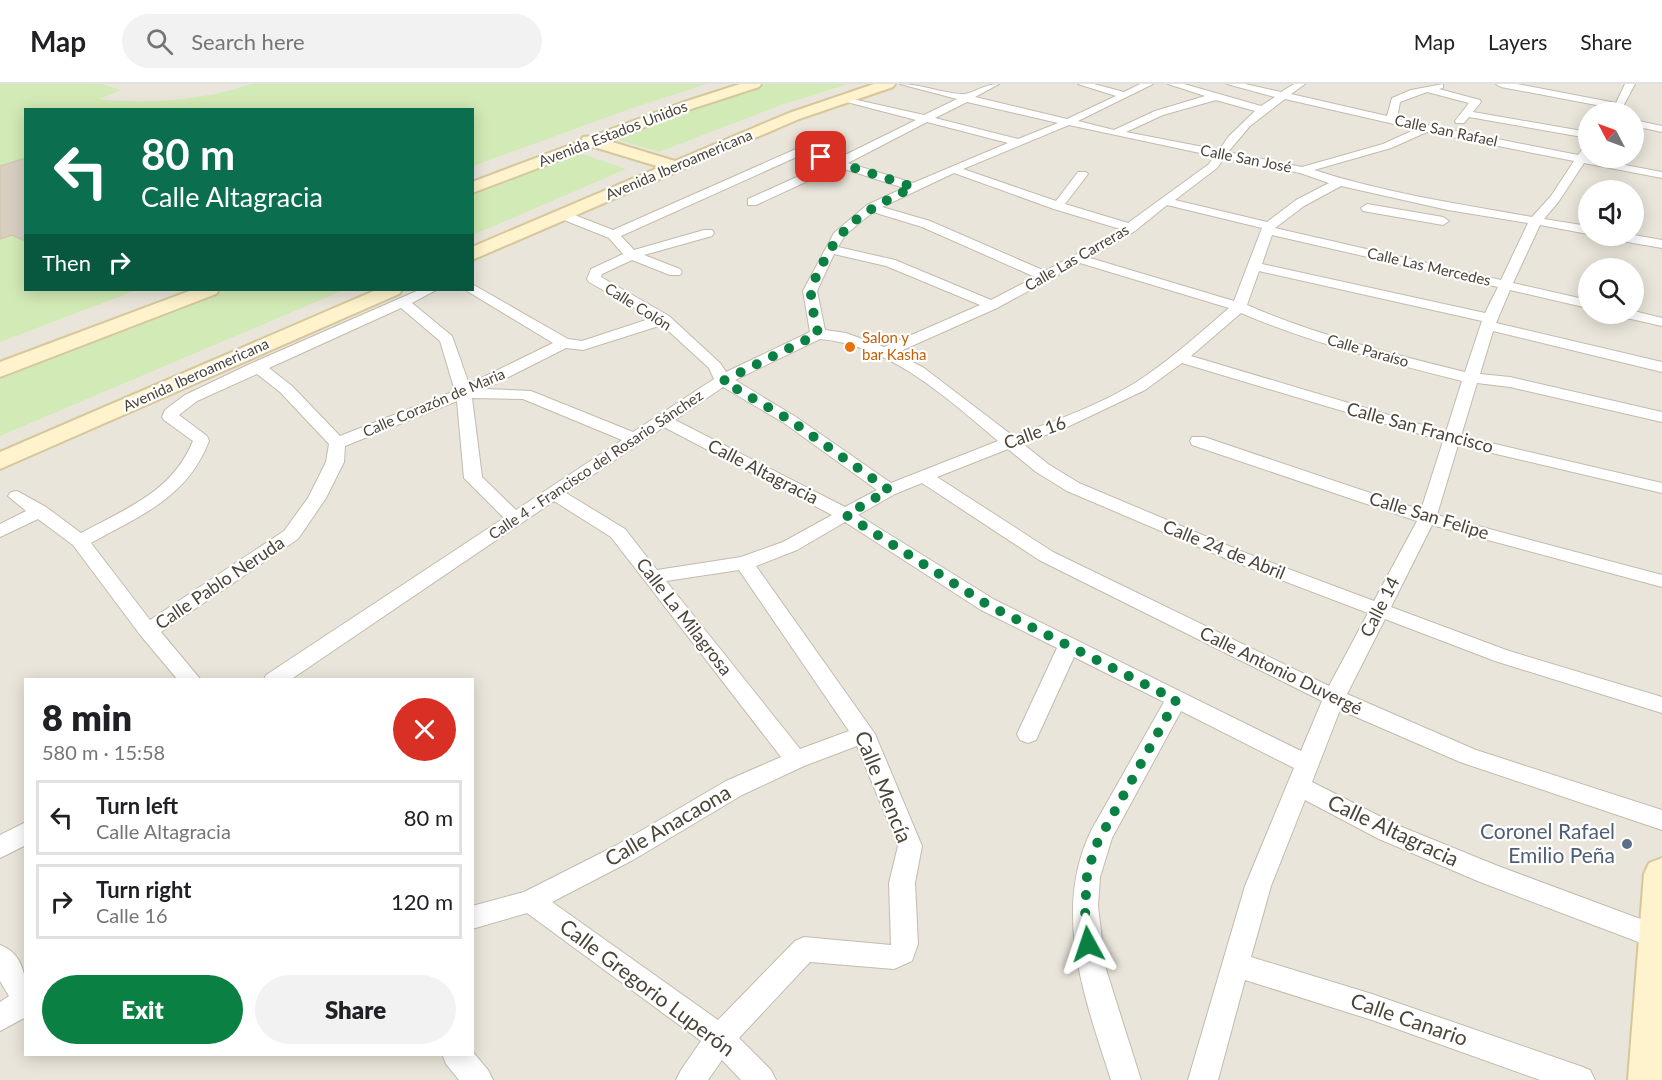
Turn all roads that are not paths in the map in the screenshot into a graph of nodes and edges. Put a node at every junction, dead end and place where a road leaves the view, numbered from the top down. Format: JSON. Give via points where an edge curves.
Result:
{"nodes":[{"id":1,"x":723,"y":84,"type":"edge"},
{"id":2,"x":754,"y":84,"type":"edge"},
{"id":3,"x":856,"y":84,"type":"edge"},
{"id":4,"x":888,"y":84,"type":"edge"},
{"id":5,"x":905,"y":84,"type":"edge"},
{"id":6,"x":994,"y":84,"type":"edge"},
{"id":7,"x":1083,"y":84,"type":"edge"},
{"id":8,"x":1148,"y":84,"type":"edge"},
{"id":9,"x":1173,"y":84,"type":"edge"},
{"id":10,"x":1232,"y":84,"type":"edge"},
{"id":11,"x":1300,"y":84,"type":"edge"},
{"id":12,"x":1446,"y":84,"type":"edge"},
{"id":13,"x":1501,"y":84,"type":"edge"},
{"id":14,"x":1630,"y":84,"type":"edge"},
{"id":15,"x":1428,"y":89,"type":"junction"},
{"id":16,"x":1125,"y":95,"type":"junction"},
{"id":17,"x":1284,"y":96,"type":"junction"},
{"id":18,"x":965,"y":97,"type":"junction"},
{"id":19,"x":1214,"y":97,"type":"junction"},
{"id":20,"x":843,"y":98,"type":"junction"},
{"id":21,"x":1584,"y":102,"type":"edge"},
{"id":22,"x":1621,"y":102,"type":"edge"},
{"id":23,"x":1262,"y":110,"type":"junction"},
{"id":24,"x":1467,"y":114,"type":"junction"},
{"id":25,"x":925,"y":118,"type":"junction"},
{"id":26,"x":1392,"y":120,"type":"junction"},
{"id":27,"x":1066,"y":123,"type":"junction"},
{"id":28,"x":1644,"y":125,"type":"edge"},
{"id":29,"x":1427,"y":128,"type":"junction"},
{"id":30,"x":1662,"y":129,"type":"edge"},
{"id":31,"x":1115,"y":133,"type":"junction"},
{"id":32,"x":1447,"y":133,"type":"junction"},
{"id":33,"x":1578,"y":133,"type":"edge"},
{"id":34,"x":578,"y":142,"type":"junction"},
{"id":35,"x":1017,"y":142,"type":"junction"},
{"id":36,"x":1578,"y":153,"type":"edge"},
{"id":37,"x":1220,"y":154,"type":"junction"},
{"id":38,"x":840,"y":162,"type":"junction"},
{"id":39,"x":1578,"y":163,"type":"edge"},
{"id":40,"x":658,"y":167,"type":"junction"},
{"id":41,"x":1636,"y":168,"type":"edge"},
{"id":42,"x":953,"y":169,"type":"junction"},
{"id":43,"x":1302,"y":170,"type":"junction"},
{"id":44,"x":1082,"y":174,"type":"dead end"},
{"id":45,"x":474,"y":175,"type":"edge"},
{"id":46,"x":1662,"y":175,"type":"edge"},
{"id":47,"x":1339,"y":182,"type":"junction"},
{"id":48,"x":474,"y":187,"type":"edge"},
{"id":49,"x":913,"y":187,"type":"junction"},
{"id":50,"x":1164,"y":201,"type":"junction"},
{"id":51,"x":753,"y":202,"type":"dead end"},
{"id":52,"x":1058,"y":206,"type":"junction"},
{"id":53,"x":1448,"y":206,"type":"junction"},
{"id":54,"x":871,"y":208,"type":"junction"},
{"id":55,"x":1367,"y":208,"type":"dead end"},
{"id":56,"x":563,"y":215,"type":"junction"},
{"id":57,"x":1536,"y":220,"type":"junction"},
{"id":58,"x":1131,"y":228,"type":"junction"},
{"id":59,"x":1269,"y":228,"type":"junction"},
{"id":60,"x":1578,"y":228,"type":"edge"},
{"id":61,"x":708,"y":233,"type":"dead end"},
{"id":62,"x":613,"y":235,"type":"junction"},
{"id":63,"x":474,"y":240,"type":"edge"},
{"id":64,"x":1644,"y":241,"type":"edge"},
{"id":65,"x":1662,"y":244,"type":"edge"},
{"id":66,"x":830,"y":249,"type":"junction"},
{"id":67,"x":474,"y":253,"type":"edge"},
{"id":68,"x":631,"y":255,"type":"junction"},
{"id":69,"x":1080,"y":259,"type":"junction"},
{"id":70,"x":1253,"y":266,"type":"junction"},
{"id":71,"x":675,"y":272,"type":"dead end"},
{"id":72,"x":1047,"y":277,"type":"junction"},
{"id":73,"x":1506,"y":285,"type":"junction"},
{"id":74,"x":474,"y":289,"type":"edge"},
{"id":75,"x":169,"y":291,"type":"edge"},
{"id":76,"x":206,"y":291,"type":"edge"},
{"id":77,"x":358,"y":291,"type":"edge"},
{"id":78,"x":423,"y":291,"type":"edge"},
{"id":79,"x":397,"y":295,"type":"edge"},
{"id":80,"x":1578,"y":302,"type":"edge"},
{"id":81,"x":992,"y":305,"type":"junction"},
{"id":82,"x":1239,"y":307,"type":"junction"},
{"id":83,"x":1644,"y":318,"type":"edge"},
{"id":84,"x":664,"y":319,"type":"junction"},
{"id":85,"x":1489,"y":321,"type":"junction"},
{"id":86,"x":1662,"y":322,"type":"edge"},
{"id":87,"x":818,"y":334,"type":"junction"},
{"id":88,"x":564,"y":343,"type":"junction"},
{"id":89,"x":886,"y":352,"type":"junction"},
{"id":90,"x":0,"y":355,"type":"edge"},
{"id":91,"x":1180,"y":358,"type":"junction"},
{"id":92,"x":257,"y":366,"type":"junction"},
{"id":93,"x":1662,"y":367,"type":"edge"},
{"id":94,"x":0,"y":370,"type":"edge"},
{"id":95,"x":1470,"y":378,"type":"junction"},
{"id":96,"x":723,"y":381,"type":"junction"},
{"id":97,"x":464,"y":393,"type":"junction"},
{"id":98,"x":1662,"y":417,"type":"edge"},
{"id":99,"x":663,"y":420,"type":"junction"},
{"id":100,"x":1450,"y":438,"type":"junction"},
{"id":101,"x":635,"y":439,"type":"junction"},
{"id":102,"x":1198,"y":441,"type":"dead end"},
{"id":103,"x":1010,"y":442,"type":"junction"},
{"id":104,"x":338,"y":443,"type":"junction"},
{"id":105,"x":0,"y":444,"type":"edge"},
{"id":106,"x":0,"y":461,"type":"edge"},
{"id":107,"x":922,"y":475,"type":"junction"},
{"id":108,"x":1662,"y":488,"type":"edge"},
{"id":109,"x":889,"y":490,"type":"junction"},
{"id":110,"x":554,"y":493,"type":"junction"},
{"id":111,"x":17,"y":496,"type":"dead end"},
{"id":112,"x":40,"y":511,"type":"junction"},
{"id":113,"x":846,"y":515,"type":"junction"},
{"id":114,"x":1427,"y":518,"type":"junction"},
{"id":115,"x":515,"y":519,"type":"junction"},
{"id":116,"x":0,"y":531,"type":"edge"},
{"id":117,"x":80,"y":541,"type":"junction"},
{"id":118,"x":744,"y":563,"type":"junction"},
{"id":119,"x":654,"y":577,"type":"junction"},
{"id":120,"x":1662,"y":581,"type":"edge"},
{"id":121,"x":1378,"y":609,"type":"junction"},
{"id":122,"x":148,"y":631,"type":"junction"},
{"id":123,"x":1070,"y":646,"type":"junction"},
{"id":124,"x":189,"y":678,"type":"edge"},
{"id":125,"x":277,"y":678,"type":"edge"},
{"id":126,"x":1335,"y":698,"type":"junction"},
{"id":127,"x":1176,"y":700,"type":"junction"},
{"id":128,"x":1662,"y":705,"type":"edge"},
{"id":129,"x":864,"y":734,"type":"junction"},
{"id":130,"x":1028,"y":734,"type":"dead end"},
{"id":131,"x":795,"y":760,"type":"junction"},
{"id":132,"x":1302,"y":775,"type":"junction"},
{"id":133,"x":1662,"y":820,"type":"edge"},
{"id":134,"x":24,"y":833,"type":"edge"},
{"id":135,"x":0,"y":848,"type":"edge"},
{"id":136,"x":1662,"y":874,"type":"edge"},
{"id":137,"x":530,"y":901,"type":"junction"},
{"id":138,"x":474,"y":917,"type":"edge"},
{"id":139,"x":1657,"y":937,"type":"junction"},
{"id":140,"x":0,"y":957,"type":"edge"},
{"id":141,"x":1237,"y":965,"type":"junction"},
{"id":142,"x":24,"y":997,"type":"edge"},
{"id":143,"x":24,"y":1001,"type":"edge"},
{"id":144,"x":0,"y":1018,"type":"edge"},
{"id":145,"x":720,"y":1038,"type":"junction"},
{"id":146,"x":458,"y":1056,"type":"edge"},
{"id":147,"x":478,"y":1080,"type":"edge"},
{"id":148,"x":691,"y":1080,"type":"edge"},
{"id":149,"x":761,"y":1080,"type":"edge"},
{"id":150,"x":1126,"y":1080,"type":"edge"},
{"id":151,"x":1203,"y":1080,"type":"edge"},
{"id":152,"x":1580,"y":1080,"type":"edge"},
{"id":153,"x":1649,"y":1080,"type":"edge"}],
"edges":[{"from":1,"to":34,"type":"street","name":"Avenida Estados Unidos"},
{"from":2,"to":34,"type":"street","name":"Avenida Estados Unidos"},
{"from":3,"to":40,"type":"street","name":"Avenida Iberoamericana","via":[[784,108]]},
{"from":4,"to":20,"type":"street","name":"Avenida Iberoamericana"},
{"from":5,"to":18,"type":"street","name":"Calle San José"},
{"from":6,"to":18,"type":"street"},
{"from":7,"to":16,"type":"street"},
{"from":8,"to":16,"type":"street"},
{"from":9,"to":19,"type":"street"},
{"from":10,"to":17,"type":"street","name":"Calle San Rafael"},
{"from":11,"to":17,"type":"street","name":"Calle Las Carreras"},
{"from":12,"to":15,"type":"street"},
{"from":13,"to":21,"type":"street"},
{"from":14,"to":22,"type":"street"},
{"from":15,"to":24,"type":"street","via":[[1476,102]]},
{"from":15,"to":26,"type":"street","via":[[1396,100]]},
{"from":16,"to":27,"type":"street"},
{"from":17,"to":23,"type":"street","name":"Calle Las Carreras"},
{"from":17,"to":26,"type":"street","name":"Calle San Rafael"},
{"from":18,"to":25,"type":"street"},
{"from":18,"to":27,"type":"street","name":"Calle San José"},
{"from":19,"to":23,"type":"street"},
{"from":19,"to":31,"type":"street","via":[[1159,113]]},
{"from":20,"to":25,"type":"street"},
{"from":20,"to":40,"type":"street","name":"Avenida Iberoamericana"},
{"from":23,"to":37,"type":"street","name":"Calle Las Carreras"},
{"from":24,"to":32,"type":"street"},
{"from":24,"to":33,"type":"street"},
{"from":25,"to":35,"type":"street"},
{"from":25,"to":38,"type":"street"},
{"from":26,"to":29,"type":"street","name":"Calle San Rafael"},
{"from":27,"to":31,"type":"street","name":"Calle San José"},
{"from":27,"to":35,"type":"street"},
{"from":28,"to":30,"type":"street"},
{"from":29,"to":32,"type":"street","name":"Calle San Rafael"},
{"from":29,"to":43,"type":"street","via":[[1387,146]]},
{"from":31,"to":37,"type":"street","name":"Calle San José"},
{"from":32,"to":36,"type":"street","name":"Calle San Rafael"},
{"from":34,"to":40,"type":"street"},
{"from":34,"to":45,"type":"street","name":"Avenida Estados Unidos"},
{"from":34,"to":48,"type":"street","name":"Avenida Estados Unidos"},
{"from":35,"to":42,"type":"street"},
{"from":37,"to":43,"type":"street","name":"Calle San José"},
{"from":37,"to":50,"type":"street","name":"Calle Las Carreras","via":[[1213,166]]},
{"from":38,"to":49,"type":"street"},
{"from":38,"to":51,"type":"street"},
{"from":38,"to":62,"type":"street","via":[[797,152]]},
{"from":39,"to":57,"type":"street","name":"Calle 14"},
{"from":40,"to":56,"type":"street","name":"Avenida Iberoamericana"},
{"from":40,"to":63,"type":"street","name":"Avenida Iberoamericana"},
{"from":41,"to":46,"type":"street","name":"Calle San Rafael"},
{"from":42,"to":49,"type":"street"},
{"from":42,"to":52,"type":"street"},
{"from":43,"to":47,"type":"street","name":"Calle San José"},
{"from":44,"to":52,"type":"street"},
{"from":47,"to":53,"type":"street","name":"Calle San José"},
{"from":47,"to":59,"type":"street","via":[[1300,203]]},
{"from":49,"to":54,"type":"street"},
{"from":50,"to":58,"type":"street","name":"Calle Las Carreras"},
{"from":50,"to":59,"type":"street","name":"Calle Las Mercedes"},
{"from":52,"to":58,"type":"street"},
{"from":53,"to":55,"type":"street","via":[[1445,224]]},
{"from":53,"to":57,"type":"street","name":"Calle San José"},
{"from":54,"to":66,"type":"street","via":[[840,233]]},
{"from":54,"to":72,"type":"street","via":[[926,224]]},
{"from":56,"to":62,"type":"street"},
{"from":56,"to":67,"type":"street","name":"Avenida Iberoamericana"},
{"from":57,"to":60,"type":"street","name":"Calle San José"},
{"from":57,"to":73,"type":"street","name":"Calle 14"},
{"from":58,"to":69,"type":"street","name":"Calle Las Carreras"},
{"from":59,"to":70,"type":"street"},
{"from":59,"to":73,"type":"street","name":"Calle Las Mercedes"},
{"from":61,"to":68,"type":"street"},
{"from":62,"to":68,"type":"street"},
{"from":64,"to":65,"type":"street"},
{"from":66,"to":81,"type":"street","via":[[890,263]]},
{"from":66,"to":87,"type":"street","via":[[810,291]]},
{"from":68,"to":71,"type":"street"},
{"from":68,"to":84,"type":"street","name":"Calle Colón","via":[[596,272],[594,279]]},
{"from":69,"to":72,"type":"street","name":"Calle Las Carreras"},
{"from":69,"to":82,"type":"street","name":"Calle Paraíso"},
{"from":70,"to":82,"type":"street"},
{"from":70,"to":85,"type":"street"},
{"from":72,"to":81,"type":"street","name":"Calle Las Carreras"},
{"from":73,"to":80,"type":"street","name":"Calle Las Mercedes"},
{"from":73,"to":85,"type":"street","name":"Calle 14"},
{"from":74,"to":88,"type":"street"},
{"from":75,"to":90,"type":"street"},
{"from":76,"to":94,"type":"street"},
{"from":77,"to":105,"type":"street","name":"Avenida Iberoamericana"},
{"from":78,"to":79,"type":"street"},
{"from":79,"to":92,"type":"street"},
{"from":79,"to":97,"type":"street","via":[[447,339]]},
{"from":79,"to":106,"type":"street","name":"Avenida Iberoamericana"},
{"from":81,"to":89,"type":"street","name":"Calle Las Carreras"},
{"from":82,"to":91,"type":"street","name":"Calle 16"},
{"from":82,"to":95,"type":"street","name":"Calle Paraíso","via":[[1304,332]]},
{"from":83,"to":86,"type":"street"},
{"from":84,"to":88,"type":"street","name":"Calle Corazón de Maria","via":[[583,346]]},
{"from":84,"to":96,"type":"street","name":"Calle Colón","via":[[715,366]]},
{"from":85,"to":93,"type":"street"},
{"from":85,"to":95,"type":"street","name":"Calle 14"},
{"from":87,"to":89,"type":"street","name":"Calle 24 de Abril","via":[[841,336]]},
{"from":87,"to":96,"type":"street","name":"Calle 4 - Francisco del Rosario Sánchez"},
{"from":88,"to":97,"type":"street","name":"Calle Corazón de Maria"},
{"from":89,"to":103,"type":"street","name":"Calle 24 de Abril","via":[[954,396]]},
{"from":91,"to":100,"type":"street","name":"Calle San Francisco"},
{"from":91,"to":103,"type":"street","name":"Calle 16","via":[[1111,402]]},
{"from":92,"to":104,"type":"street","via":[[286,389]]},
{"from":92,"to":117,"type":"street","via":[[191,398],[171,413],[170,417],[201,441],[184,476],[151,501]]},
{"from":95,"to":98,"type":"street","name":"Calle Paraíso","via":[[1510,382]]},
{"from":95,"to":100,"type":"street","name":"Calle 14"},
{"from":96,"to":99,"type":"street","name":"Calle 4 - Francisco del Rosario Sánchez"},
{"from":96,"to":109,"type":"street","name":"Calle Colón","via":[[790,420]]},
{"from":97,"to":101,"type":"street","via":[[525,394]]},
{"from":97,"to":104,"type":"street","name":"Calle Corazón de Maria"},
{"from":97,"to":115,"type":"street","via":[[473,478]]},
{"from":99,"to":101,"type":"street","name":"Calle 4 - Francisco del Rosario Sánchez"},
{"from":99,"to":113,"type":"street","name":"Calle Altagracia"},
{"from":100,"to":108,"type":"street","name":"Calle San Francisco"},
{"from":100,"to":114,"type":"street","name":"Calle 14"},
{"from":101,"to":110,"type":"street","name":"Calle 4 - Francisco del Rosario Sánchez"},
{"from":102,"to":114,"type":"street","name":"Calle San Felipe"},
{"from":103,"to":107,"type":"street","name":"Calle 16"},
{"from":103,"to":121,"type":"street","name":"Calle 24 de Abril","via":[[1073,487],[1236,556]]},
{"from":104,"to":122,"type":"street","name":"Calle Pablo Neruda","via":[[335,462],[317,498],[291,536]]},
{"from":107,"to":109,"type":"street","name":"Calle 16"},
{"from":107,"to":126,"type":"street","name":"Calle Antonio Duvergé","via":[[1046,556]]},
{"from":109,"to":113,"type":"street","name":"Calle 16"},
{"from":110,"to":115,"type":"street","name":"Calle 4 - Francisco del Rosario Sánchez"},
{"from":110,"to":119,"type":"street","name":"Calle La Milagrosa","via":[[618,533]]},
{"from":111,"to":112,"type":"street"},
{"from":112,"to":116,"type":"street"},
{"from":112,"to":117,"type":"street"},
{"from":113,"to":118,"type":"street","name":"Calle 16","via":[[790,546]]},
{"from":113,"to":123,"type":"street","name":"Calle Altagracia","via":[[988,605]]},
{"from":114,"to":120,"type":"street","name":"Calle San Felipe"},
{"from":114,"to":121,"type":"street","name":"Calle 14"},
{"from":115,"to":125,"type":"street","name":"Calle 4 - Francisco del Rosario Sánchez"},
{"from":117,"to":122,"type":"street"},
{"from":118,"to":119,"type":"street","name":"Calle 16"},
{"from":118,"to":129,"type":"street","name":"Calle Mencía"},
{"from":119,"to":131,"type":"street","name":"Calle La Milagrosa"},
{"from":121,"to":126,"type":"street","name":"Calle 14"},
{"from":121,"to":128,"type":"street","name":"Calle 24 de Abril","via":[[1502,656]]},
{"from":122,"to":124,"type":"street"},
{"from":123,"to":127,"type":"street","name":"Calle Altagracia"},
{"from":123,"to":130,"type":"street"},
{"from":126,"to":132,"type":"street","name":"Calle 14"},
{"from":126,"to":133,"type":"street","name":"Calle Antonio Duvergé","via":[[1468,756]]},
{"from":127,"to":132,"type":"street","name":"Calle Altagracia"},
{"from":127,"to":150,"type":"street","via":[[1095,847],[1087,876],[1088,944]]},
{"from":129,"to":131,"type":"street","name":"Calle Anacaona"},
{"from":129,"to":145,"type":"street","name":"Calle Mencía","via":[[909,846],[902,883],[903,952],[894,957],[804,949]]},
{"from":131,"to":137,"type":"street","name":"Calle Anacaona","via":[[734,788],[624,853]]},
{"from":132,"to":139,"type":"street","name":"Calle Altagracia","via":[[1388,832]]},
{"from":132,"to":141,"type":"street","name":"Calle 14","via":[[1258,886]]},
{"from":134,"to":135,"type":"street"},
{"from":136,"to":139,"type":"street"},
{"from":137,"to":138,"type":"street","name":"Calle Anacaona"},
{"from":137,"to":145,"type":"street","name":"Calle Gregorio Luperón"},
{"from":139,"to":153,"type":"street"},
{"from":140,"to":142,"type":"street"},
{"from":141,"to":151,"type":"street","name":"Calle 14"},
{"from":141,"to":152,"type":"street","name":"Calle Canario","via":[[1372,1007]]},
{"from":143,"to":144,"type":"street"},
{"from":145,"to":148,"type":"street","name":"Calle Mencía"},
{"from":145,"to":149,"type":"street","name":"Calle Gregorio Luperón"},
{"from":146,"to":147,"type":"street"}]}
